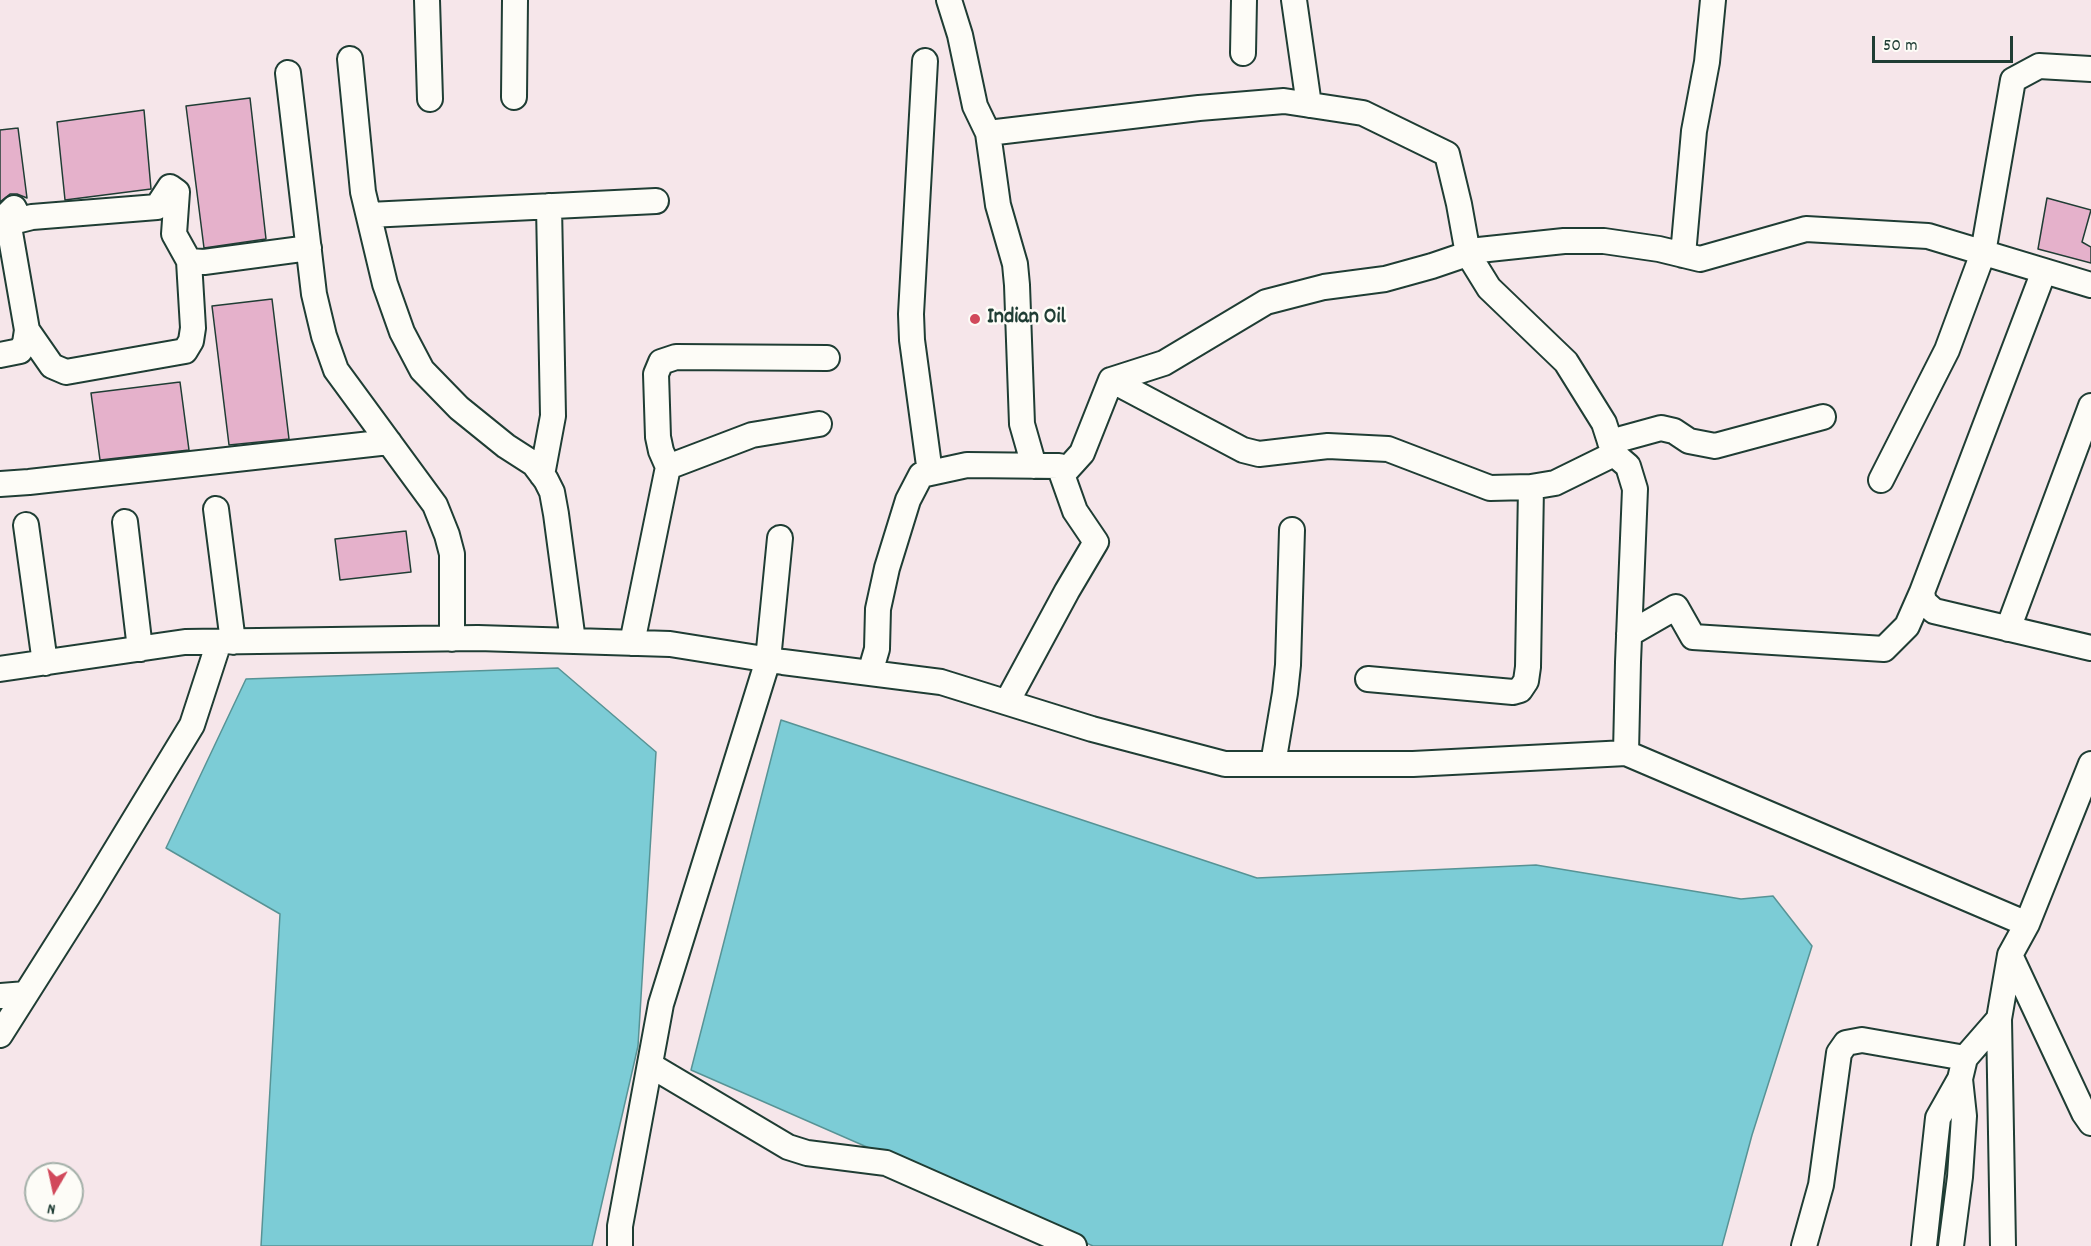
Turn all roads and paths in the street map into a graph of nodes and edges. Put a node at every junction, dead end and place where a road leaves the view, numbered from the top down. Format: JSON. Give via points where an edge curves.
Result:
{"nodes":[{"id":1,"x":427,"y":0,"type":"edge"},
{"id":2,"x":515,"y":0,"type":"edge"},
{"id":3,"x":949,"y":0,"type":"edge"},
{"id":4,"x":1245,"y":0,"type":"edge"},
{"id":5,"x":1294,"y":0,"type":"edge"},
{"id":6,"x":1713,"y":0,"type":"edge"},
{"id":7,"x":1243,"y":53,"type":"dead end"},
{"id":8,"x":350,"y":59,"type":"dead end"},
{"id":9,"x":925,"y":61,"type":"dead end"},
{"id":10,"x":2091,"y":69,"type":"edge"},
{"id":11,"x":288,"y":73,"type":"dead end"},
{"id":12,"x":514,"y":97,"type":"dead end"},
{"id":13,"x":430,"y":99,"type":"dead end"},
{"id":14,"x":1309,"y":105,"type":"junction"},
{"id":15,"x":988,"y":133,"type":"junction"},
{"id":16,"x":656,"y":201,"type":"dead end"},
{"id":17,"x":549,"y":206,"type":"junction"},
{"id":18,"x":369,"y":215,"type":"junction"},
{"id":19,"x":309,"y":248,"type":"junction"},
{"id":20,"x":1983,"y":253,"type":"junction"},
{"id":21,"x":1468,"y":254,"type":"junction"},
{"id":22,"x":1683,"y":255,"type":"junction"},
{"id":23,"x":189,"y":261,"type":"junction"},
{"id":24,"x":2044,"y":271,"type":"junction"},
{"id":25,"x":2080,"y":282,"type":"edge"},
{"id":26,"x":2091,"y":298,"type":"edge"},
{"id":27,"x":27,"y":330,"type":"junction"},
{"id":28,"x":0,"y":355,"type":"edge"},
{"id":29,"x":826,"y":358,"type":"dead end"},
{"id":30,"x":1111,"y":380,"type":"junction"},
{"id":31,"x":2091,"y":406,"type":"edge"},
{"id":32,"x":1823,"y":417,"type":"dead end"},
{"id":33,"x":819,"y":424,"type":"dead end"},
{"id":34,"x":389,"y":442,"type":"junction"},
{"id":35,"x":1612,"y":448,"type":"junction"},
{"id":36,"x":1034,"y":466,"type":"junction"},
{"id":37,"x":668,"y":467,"type":"junction"},
{"id":38,"x":930,"y":473,"type":"junction"},
{"id":39,"x":1063,"y":474,"type":"junction"},
{"id":40,"x":542,"y":475,"type":"junction"},
{"id":41,"x":1881,"y":480,"type":"dead end"},
{"id":42,"x":0,"y":484,"type":"edge"},
{"id":43,"x":1531,"y":488,"type":"junction"},
{"id":44,"x":216,"y":509,"type":"dead end"},
{"id":45,"x":125,"y":522,"type":"dead end"},
{"id":46,"x":26,"y":525,"type":"dead end"},
{"id":47,"x":1292,"y":530,"type":"dead end"},
{"id":48,"x":780,"y":538,"type":"dead end"},
{"id":49,"x":1922,"y":592,"type":"junction"},
{"id":50,"x":2008,"y":628,"type":"junction"},
{"id":51,"x":1629,"y":634,"type":"junction"},
{"id":52,"x":452,"y":639,"type":"junction"},
{"id":53,"x":573,"y":641,"type":"junction"},
{"id":54,"x":226,"y":642,"type":"junction"},
{"id":55,"x":632,"y":643,"type":"junction"},
{"id":56,"x":2091,"y":648,"type":"edge"},
{"id":57,"x":140,"y":649,"type":"junction"},
{"id":58,"x":768,"y":660,"type":"junction"},
{"id":59,"x":45,"y":663,"type":"junction"},
{"id":60,"x":0,"y":669,"type":"edge"},
{"id":61,"x":870,"y":673,"type":"junction"},
{"id":62,"x":1368,"y":679,"type":"dead end"},
{"id":63,"x":1007,"y":702,"type":"junction"},
{"id":64,"x":1626,"y":753,"type":"junction"},
{"id":65,"x":1273,"y":764,"type":"junction"},
{"id":66,"x":2091,"y":764,"type":"edge"},
{"id":67,"x":2027,"y":924,"type":"junction"},
{"id":68,"x":2010,"y":955,"type":"junction"},
{"id":69,"x":26,"y":994,"type":"junction"},
{"id":70,"x":0,"y":996,"type":"edge"},
{"id":71,"x":1999,"y":1019,"type":"junction"},
{"id":72,"x":0,"y":1035,"type":"edge"},
{"id":73,"x":650,"y":1065,"type":"junction"},
{"id":74,"x":1963,"y":1069,"type":"junction"},
{"id":75,"x":2091,"y":1124,"type":"edge"},
{"id":76,"x":620,"y":1246,"type":"edge"},
{"id":77,"x":1074,"y":1246,"type":"edge"},
{"id":78,"x":1804,"y":1246,"type":"edge"},
{"id":79,"x":1924,"y":1246,"type":"edge"},
{"id":80,"x":1951,"y":1246,"type":"edge"},
{"id":81,"x":2003,"y":1246,"type":"edge"}],
"edges":[{"from":1,"to":13,"type":"street"},
{"from":2,"to":12,"type":"street"},
{"from":3,"to":15,"type":"street","via":[[975,106]]},
{"from":4,"to":7,"type":"street"},
{"from":5,"to":14,"type":"street"},
{"from":6,"to":22,"type":"street","via":[[1694,131]]},
{"from":8,"to":18,"type":"street","via":[[363,192]]},
{"from":9,"to":38,"type":"street","via":[[911,314]]},
{"from":10,"to":20,"type":"street","via":[[2039,66],[2013,80]]},
{"from":11,"to":19,"type":"street"},
{"from":14,"to":15,"type":"street","via":[[1284,101],[1199,108]]},
{"from":14,"to":21,"type":"street","via":[[1363,113],[1446,154]]},
{"from":15,"to":36,"type":"street","via":[[998,205],[1015,264],[1022,424]]},
{"from":16,"to":17,"type":"street"},
{"from":17,"to":18,"type":"street"},
{"from":17,"to":40,"type":"street","via":[[553,416]]},
{"from":18,"to":40,"type":"street","via":[[385,284],[402,332],[422,370],[459,408],[534,464]]},
{"from":19,"to":23,"type":"street"},
{"from":19,"to":34,"type":"street","via":[[314,294],[336,370]]},
{"from":20,"to":22,"type":"street","via":[[1928,236],[1806,229],[1700,259]]},
{"from":20,"to":24,"type":"street"},
{"from":20,"to":41,"type":"street","via":[[1947,350]]},
{"from":21,"to":22,"type":"street","via":[[1604,241]]},
{"from":21,"to":30,"type":"street","via":[[1384,279],[1324,287],[1266,302],[1164,363]]},
{"from":21,"to":35,"type":"street","via":[[1490,288],[1566,362],[1604,423]]},
{"from":23,"to":27,"type":"street","via":[[193,328],[185,351],[66,372],[52,366]]},
{"from":23,"to":27,"type":"street","via":[[174,234],[177,192],[170,187],[157,207],[20,220],[14,208],[7,216]]},
{"from":24,"to":25,"type":"street"},
{"from":24,"to":49,"type":"street"},
{"from":25,"to":26,"type":"street"},
{"from":27,"to":28,"type":"street","via":[[20,351]]},
{"from":29,"to":37,"type":"street","via":[[676,357],[662,362],[656,374],[658,437]]},
{"from":30,"to":39,"type":"street","via":[[1083,453]]},
{"from":30,"to":43,"type":"street","via":[[1243,450],[1259,454],[1328,446],[1388,449],[1490,488]]},
{"from":31,"to":50,"type":"street"},
{"from":32,"to":35,"type":"street","via":[[1715,446],[1689,441],[1661,428]]},
{"from":33,"to":37,"type":"street","via":[[752,435]]},
{"from":34,"to":42,"type":"street"},
{"from":34,"to":52,"type":"street","via":[[435,506],[447,535],[452,554]]},
{"from":35,"to":43,"type":"street","via":[[1555,483]]},
{"from":35,"to":51,"type":"street","via":[[1628,466],[1635,489]]},
{"from":36,"to":38,"type":"street","via":[[968,465]]},
{"from":36,"to":39,"type":"street","via":[[1059,466]]},
{"from":37,"to":55,"type":"street"},
{"from":38,"to":61,"type":"street","via":[[921,475],[908,500],[887,568],[878,609],[877,649]]},
{"from":39,"to":63,"type":"street","via":[[1075,511],[1096,542]]},
{"from":40,"to":53,"type":"street","via":[[552,492]]},
{"from":43,"to":62,"type":"street","via":[[1528,668],[1520,690]]},
{"from":44,"to":54,"type":"street"},
{"from":45,"to":57,"type":"street"},
{"from":46,"to":59,"type":"street"},
{"from":47,"to":65,"type":"street","via":[[1288,665]]},
{"from":48,"to":58,"type":"street"},
{"from":49,"to":50,"type":"street","via":[[1924,602],[1934,610]]},
{"from":49,"to":51,"type":"street","via":[[1907,626],[1884,649],[1694,637],[1676,607]]},
{"from":50,"to":56,"type":"street"},
{"from":51,"to":64,"type":"street"},
{"from":52,"to":53,"type":"street"},
{"from":52,"to":54,"type":"street"},
{"from":53,"to":55,"type":"street"},
{"from":54,"to":57,"type":"street","via":[[186,642]]},
{"from":54,"to":69,"type":"street","via":[[192,725]]},
{"from":55,"to":58,"type":"street","via":[[670,644]]},
{"from":57,"to":59,"type":"street"},
{"from":58,"to":61,"type":"street"},
{"from":58,"to":73,"type":"street","via":[[661,1004]]},
{"from":59,"to":60,"type":"street"},
{"from":61,"to":63,"type":"street","via":[[941,682]]},
{"from":63,"to":65,"type":"street","via":[[1225,764]]},
{"from":64,"to":65,"type":"street","via":[[1413,764]]},
{"from":64,"to":67,"type":"street"},
{"from":66,"to":67,"type":"street"},
{"from":67,"to":68,"type":"street"},
{"from":68,"to":71,"type":"street"},
{"from":68,"to":75,"type":"street"},
{"from":69,"to":70,"type":"street"},
{"from":69,"to":72,"type":"street"},
{"from":71,"to":74,"type":"street"},
{"from":71,"to":81,"type":"street"},
{"from":73,"to":76,"type":"street","via":[[620,1227]]},
{"from":73,"to":77,"type":"street","via":[[788,1147],[895,1166]]},
{"from":74,"to":78,"type":"street","via":[[1862,1040],[1846,1043],[1839,1053],[1821,1185]]},
{"from":74,"to":79,"type":"street","via":[[1938,1118]]},
{"from":74,"to":80,"type":"street","via":[[1960,1177]]}]}
